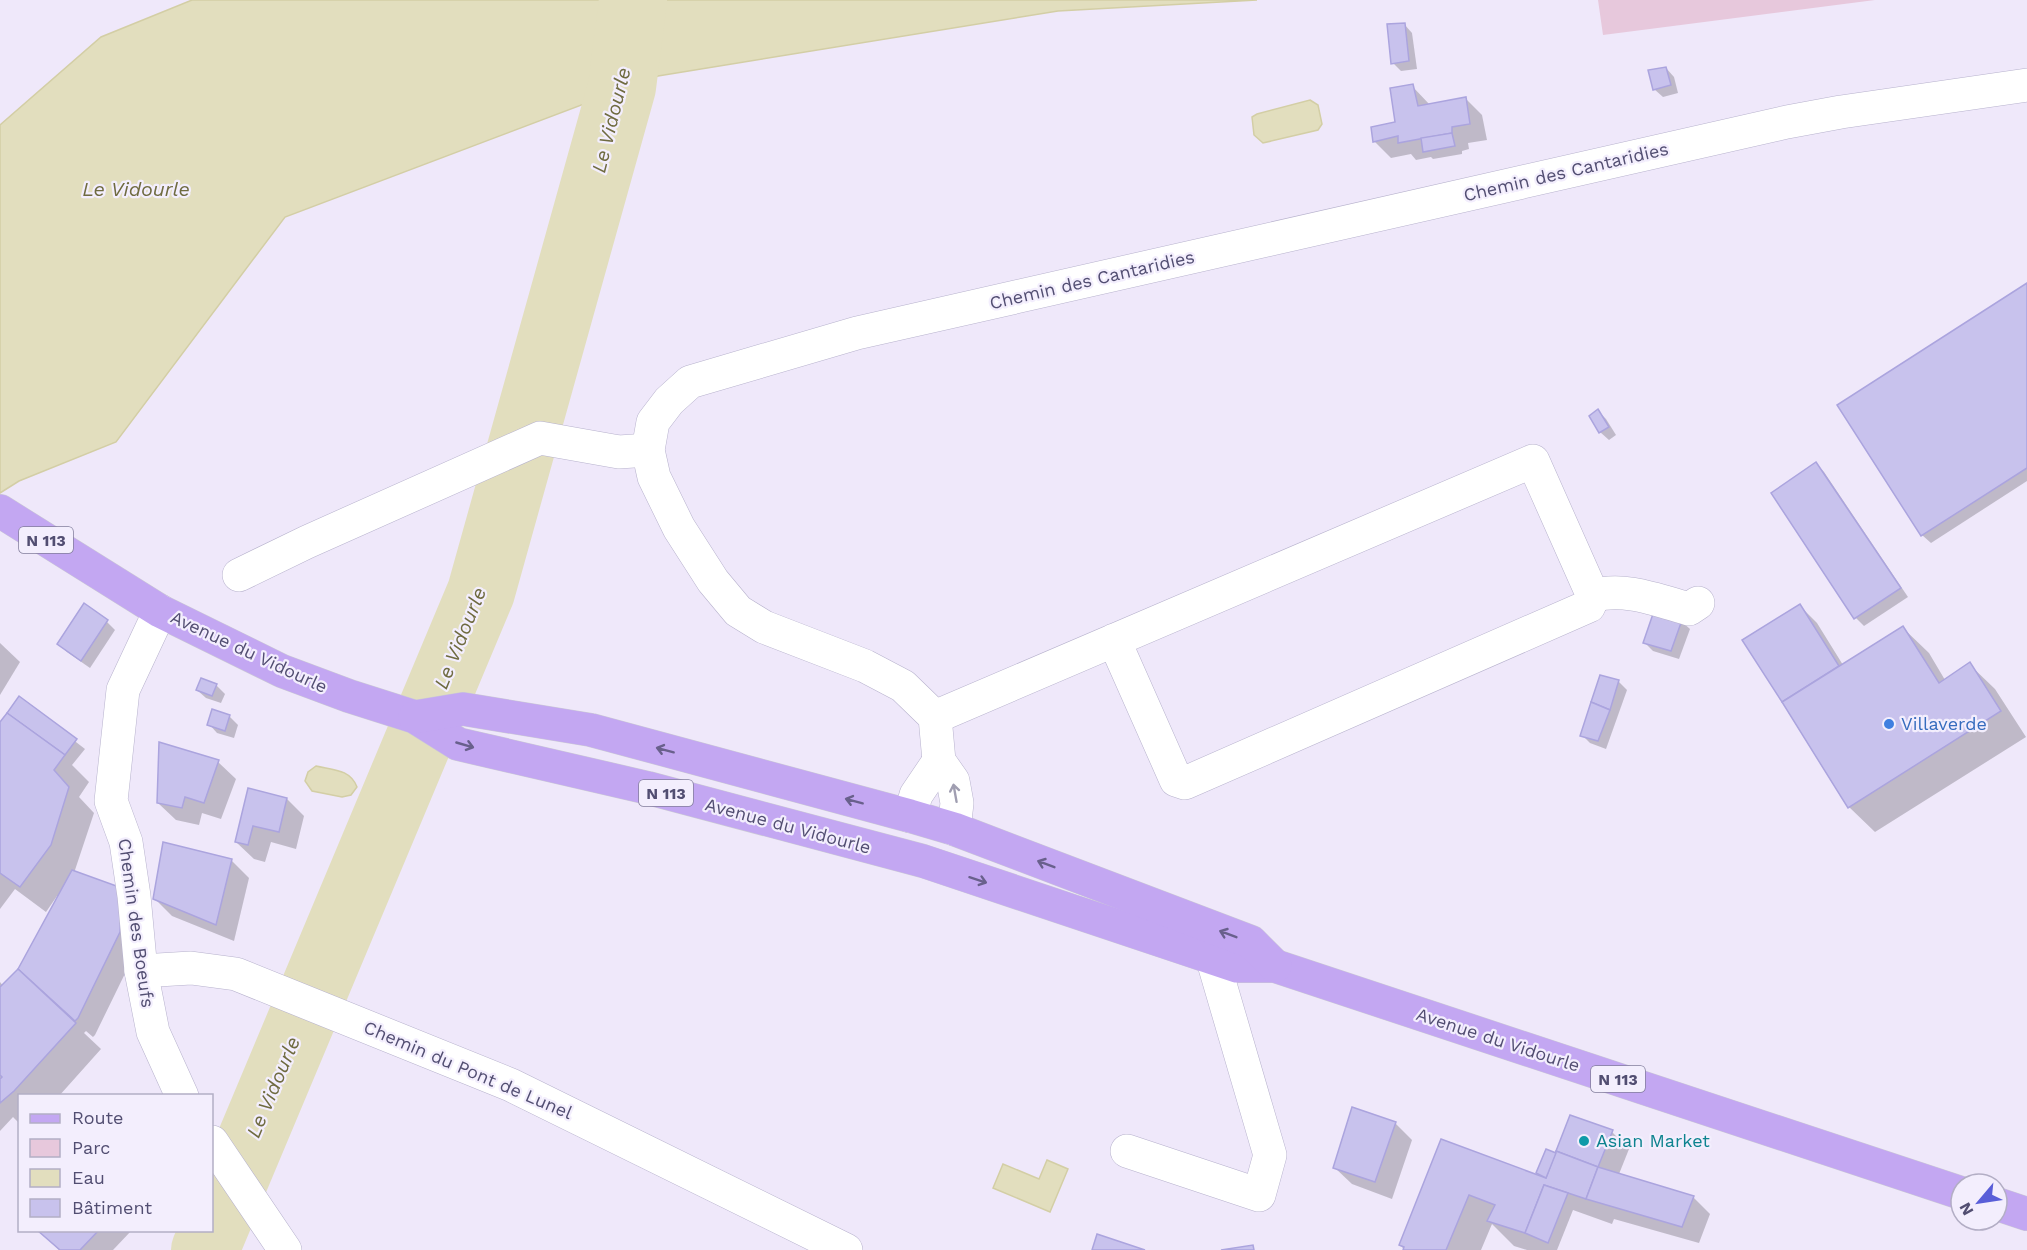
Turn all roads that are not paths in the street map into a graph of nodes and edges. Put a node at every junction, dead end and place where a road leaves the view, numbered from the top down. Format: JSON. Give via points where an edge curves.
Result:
{"nodes":[{"id":1,"x":2027,"y":85,"type":"edge"},
{"id":2,"x":648,"y":450,"type":"junction"},
{"id":3,"x":0,"y":512,"type":"edge"},
{"id":4,"x":239,"y":575,"type":"dead end"},
{"id":5,"x":1593,"y":596,"type":"junction"},
{"id":6,"x":1698,"y":603,"type":"dead end"},
{"id":7,"x":160,"y":611,"type":"junction"},
{"id":8,"x":1114,"y":640,"type":"junction"},
{"id":9,"x":414,"y":717,"type":"junction"},
{"id":10,"x":934,"y":717,"type":"junction"},
{"id":11,"x":939,"y":761,"type":"junction"},
{"id":12,"x":910,"y":816,"type":"junction"},
{"id":13,"x":954,"y":829,"type":"junction"},
{"id":14,"x":923,"y":861,"type":"junction"},
{"id":15,"x":1212,"y":957,"type":"junction"},
{"id":16,"x":1275,"y":966,"type":"junction"},
{"id":17,"x":141,"y":971,"type":"junction"},
{"id":18,"x":182,"y":1094,"type":"edge"},
{"id":19,"x":213,"y":1143,"type":"edge"},
{"id":20,"x":1127,"y":1151,"type":"dead end"},
{"id":21,"x":1949,"y":1189,"type":"edge"},
{"id":22,"x":2009,"y":1208,"type":"edge"},
{"id":23,"x":2027,"y":1214,"type":"edge"},
{"id":24,"x":285,"y":1250,"type":"edge"},
{"id":25,"x":846,"y":1250,"type":"edge"}],
"edges":[{"from":1,"to":2,"type":"street","name":"Chemin des Cantaridies","via":[[1787,122],[857,333],[690,382],[653,422]]},
{"from":2,"to":4,"type":"street","via":[[619,452],[540,438]]},
{"from":2,"to":10,"type":"street","name":"Chemin des Cantaridies","via":[[654,477],[679,528],[738,611],[765,627],[865,666],[903,686]]},
{"from":3,"to":7,"type":"main road","name":"Avenue du Vidourle","number":"N 113"},
{"from":5,"to":6,"type":"street","via":[[1606,592],[1624,594],[1689,609]]},
{"from":5,"to":8,"type":"street","via":[[1533,461]]},
{"from":5,"to":8,"type":"street","via":[[1589,606],[1185,783],[1176,780]]},
{"from":7,"to":9,"type":"main road","name":"Avenue du Vidourle","number":"N 113","via":[[282,671]]},
{"from":7,"to":17,"type":"street","name":"Chemin des Boeufs","via":[[123,690],[111,801],[126,842]]},
{"from":8,"to":10,"type":"street"},
{"from":12,"to":9,"type":"main road","name":"Avenue du Vidourle","number":"N 113","one_way":true,"via":[[591,730],[463,709]]},
{"from":9,"to":14,"type":"main road","name":"Avenue du Vidourle","number":"N 113","one_way":true,"via":[[458,744],[648,788]]},
{"from":10,"to":11,"type":"street"},
{"from":11,"to":12,"type":"street","via":[[916,795]]},
{"from":13,"to":11,"type":"street","one_way":true,"via":[[957,803],[953,781]]},
{"from":12,"to":13,"type":"main road","name":"Avenue du Vidourle","number":"N 113"},
{"from":12,"to":14,"type":"main road"},
{"from":13,"to":14,"type":"main road"},
{"from":16,"to":13,"type":"main road","name":"Avenue du Vidourle","number":"N 113","one_way":true,"via":[[1251,942]]},
{"from":14,"to":15,"type":"main road","name":"Avenue du Vidourle","number":"N 113","one_way":true},
{"from":15,"to":16,"type":"main road","name":"Avenue du Vidourle","number":"N 113","via":[[1237,966]]},
{"from":15,"to":20,"type":"street","via":[[1270,1155],[1259,1196]]},
{"from":16,"to":21,"type":"main road","name":"Avenue du Vidourle","number":"N 113"},
{"from":17,"to":18,"type":"street","name":"Chemin des Boeufs","via":[[153,1032]]},
{"from":17,"to":25,"type":"street","name":"Chemin du Pont de Lunel","via":[[191,968],[236,974],[511,1085]]},
{"from":19,"to":24,"type":"street"},
{"from":22,"to":23,"type":"main road"}]}
